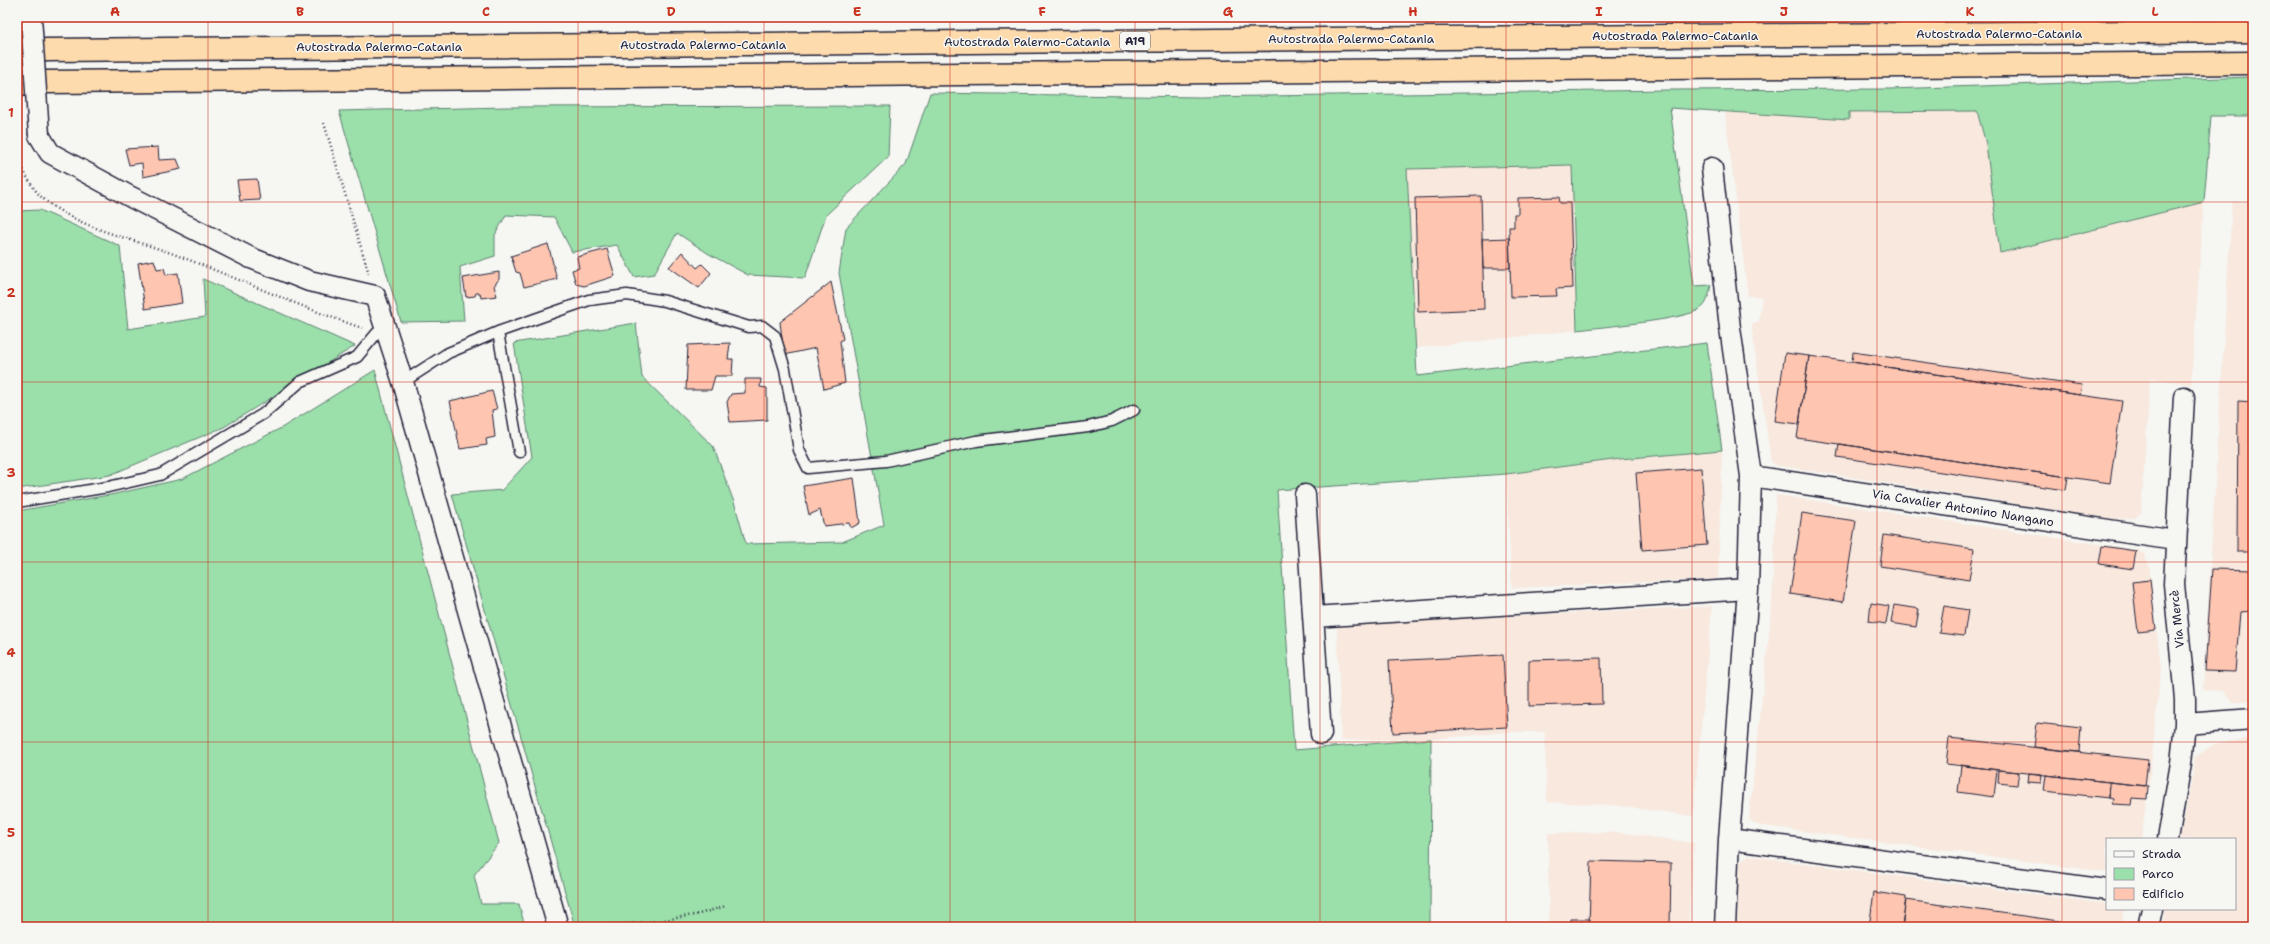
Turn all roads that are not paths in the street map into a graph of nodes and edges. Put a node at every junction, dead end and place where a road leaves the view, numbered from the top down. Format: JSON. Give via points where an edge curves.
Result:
{"nodes":[{"id":1,"x":31,"y":17,"type":"edge"},
{"id":2,"x":2253,"y":31,"type":"edge"},
{"id":3,"x":17,"y":53,"type":"edge"},
{"id":4,"x":2253,"y":63,"type":"edge"},
{"id":5,"x":17,"y":84,"type":"edge"},
{"id":6,"x":1712,"y":168,"type":"dead end"},
{"id":7,"x":498,"y":332,"type":"junction"},
{"id":8,"x":378,"y":333,"type":"road end"},
{"id":9,"x":403,"y":382,"type":"junction"},
{"id":10,"x":2184,"y":397,"type":"dead end"},
{"id":11,"x":1134,"y":410,"type":"dead end"},
{"id":12,"x":519,"y":452,"type":"dead end"},
{"id":13,"x":1751,"y":476,"type":"junction"},
{"id":14,"x":1305,"y":495,"type":"dead end"},
{"id":15,"x":17,"y":502,"type":"edge"},
{"id":16,"x":2175,"y":540,"type":"junction"},
{"id":17,"x":1748,"y":589,"type":"junction"},
{"id":18,"x":1314,"y":618,"type":"junction"},
{"id":19,"x":2253,"y":719,"type":"edge"},
{"id":20,"x":2185,"y":724,"type":"junction"},
{"id":21,"x":1321,"y":734,"type":"dead end"},
{"id":22,"x":1729,"y":838,"type":"junction"},
{"id":23,"x":2168,"y":838,"type":"edge"},
{"id":24,"x":2106,"y":890,"type":"edge"},
{"id":25,"x":2152,"y":910,"type":"edge"},
{"id":26,"x":558,"y":927,"type":"edge"},
{"id":27,"x":1725,"y":927,"type":"edge"},
{"id":28,"x":2148,"y":927,"type":"edge"}],
"edges":[{"from":1,"to":9,"type":"street","bridge":true,"via":[[40,135],[50,153],[251,258],[310,281],[375,296]]},
{"from":2,"to":3,"type":"highway","name":"Autostrada Palermo-Catania","number":"A19","via":[[47,50]]},
{"from":4,"to":5,"type":"highway"},
{"from":6,"to":13,"type":"street","via":[[1730,328]]},
{"from":7,"to":9,"type":"lane","via":[[448,354]]},
{"from":7,"to":11,"type":"lane","via":[[589,300],[627,295],[665,301],[749,327],[762,326],[775,336],[785,369],[799,450],[808,468],[886,461],[976,441],[1088,427],[1112,421]]},
{"from":7,"to":12,"type":"lane"},
{"from":8,"to":15,"type":"lane","via":[[357,357],[300,382],[263,414],[160,475],[108,487]]},
{"from":9,"to":26,"type":"street"},
{"from":10,"to":16,"type":"street","name":"Via Mercè"},
{"from":13,"to":16,"type":"street","name":"Via Cavalier Antonino Nangano"},
{"from":13,"to":17,"type":"street"},
{"from":14,"to":18,"type":"street"},
{"from":16,"to":20,"type":"street","name":"Via Mercè","via":[[2174,584]]},
{"from":17,"to":18,"type":"street"},
{"from":17,"to":22,"type":"street"},
{"from":18,"to":21,"type":"street"},
{"from":19,"to":20,"type":"street"},
{"from":20,"to":23,"type":"street","name":"Via Mercè"},
{"from":22,"to":24,"type":"street"},
{"from":22,"to":27,"type":"street"},
{"from":25,"to":28,"type":"street"}]}
